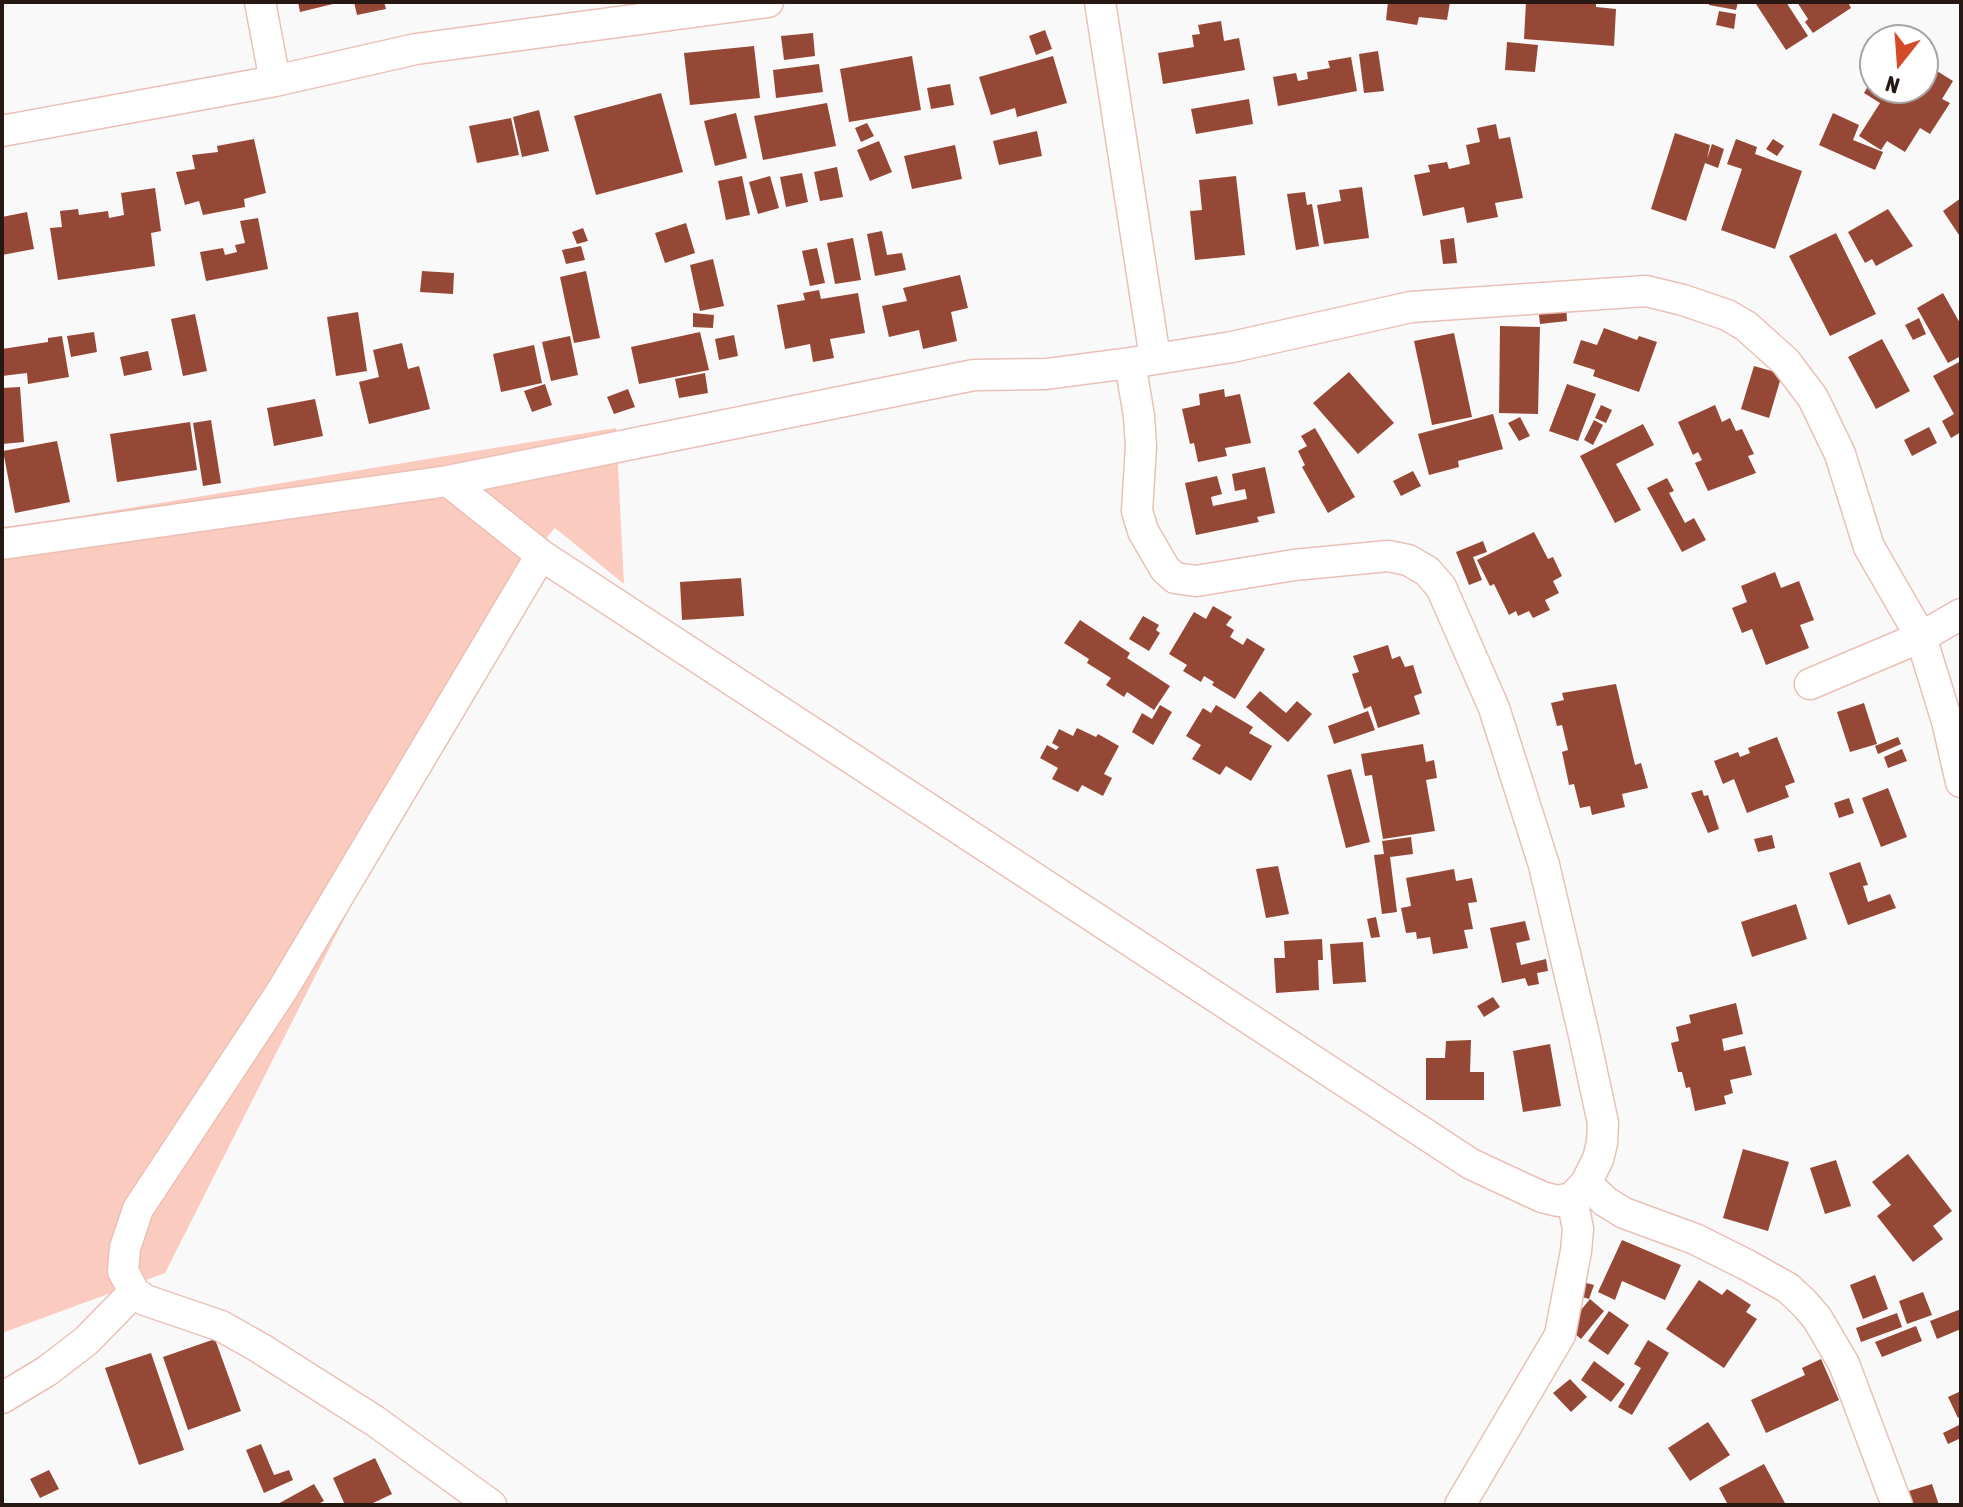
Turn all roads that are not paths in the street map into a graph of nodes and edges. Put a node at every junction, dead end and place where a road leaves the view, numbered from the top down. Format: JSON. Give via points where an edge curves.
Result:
{"nodes":[{"id":1,"x":260,"y":2,"type":"edge"},
{"id":2,"x":768,"y":2,"type":"edge"},
{"id":3,"x":1100,"y":2,"type":"edge"},
{"id":4,"x":275,"y":81,"type":"junction"},
{"id":5,"x":2,"y":131,"type":"edge"},
{"id":6,"x":1142,"y":361,"type":"junction"},
{"id":7,"x":448,"y":481,"type":"junction"},
{"id":8,"x":2,"y":544,"type":"edge"},
{"id":9,"x":541,"y":555,"type":"junction"},
{"id":10,"x":1961,"y":614,"type":"edge"},
{"id":11,"x":1921,"y":637,"type":"junction"},
{"id":12,"x":1810,"y":684,"type":"dead end"},
{"id":13,"x":1961,"y":782,"type":"edge"},
{"id":14,"x":1579,"y":1190,"type":"junction"},
{"id":15,"x":134,"y":1292,"type":"junction"},
{"id":16,"x":2,"y":1398,"type":"edge"},
{"id":17,"x":491,"y":1505,"type":"edge"},
{"id":18,"x":1460,"y":1505,"type":"edge"},
{"id":19,"x":1897,"y":1505,"type":"edge"}],
"edges":[{"from":1,"to":4,"type":"street"},
{"from":2,"to":4,"type":"street","via":[[416,49]]},
{"from":3,"to":6,"type":"street"},
{"from":4,"to":5,"type":"street"},
{"from":6,"to":7,"type":"street","via":[[1046,374],[974,375]]},
{"from":6,"to":11,"type":"street","via":[[1411,307],[1646,291],[1727,315],[1776,353],[1813,398],[1840,454],[1869,547]]},
{"from":6,"to":14,"type":"street","via":[[1137,511],[1143,531],[1175,578],[1196,581],[1388,556],[1427,571],[1441,587],[1494,708],[1548,881],[1603,1123],[1598,1159]]},
{"from":7,"to":8,"type":"street"},
{"from":7,"to":9,"type":"street"},
{"from":9,"to":14,"type":"street","via":[[1471,1164],[1558,1201]]},
{"from":9,"to":15,"type":"street","via":[[283,989],[138,1209],[123,1271]]},
{"from":10,"to":11,"type":"street"},
{"from":11,"to":12,"type":"street"},
{"from":11,"to":13,"type":"street"},
{"from":14,"to":18,"type":"street","via":[[1564,1326]]},
{"from":14,"to":19,"type":"street","via":[[1747,1265],[1804,1303],[1844,1364]]},
{"from":15,"to":16,"type":"street","via":[[86,1341]]},
{"from":15,"to":17,"type":"street","via":[[221,1326],[260,1348],[375,1421]]}]}
